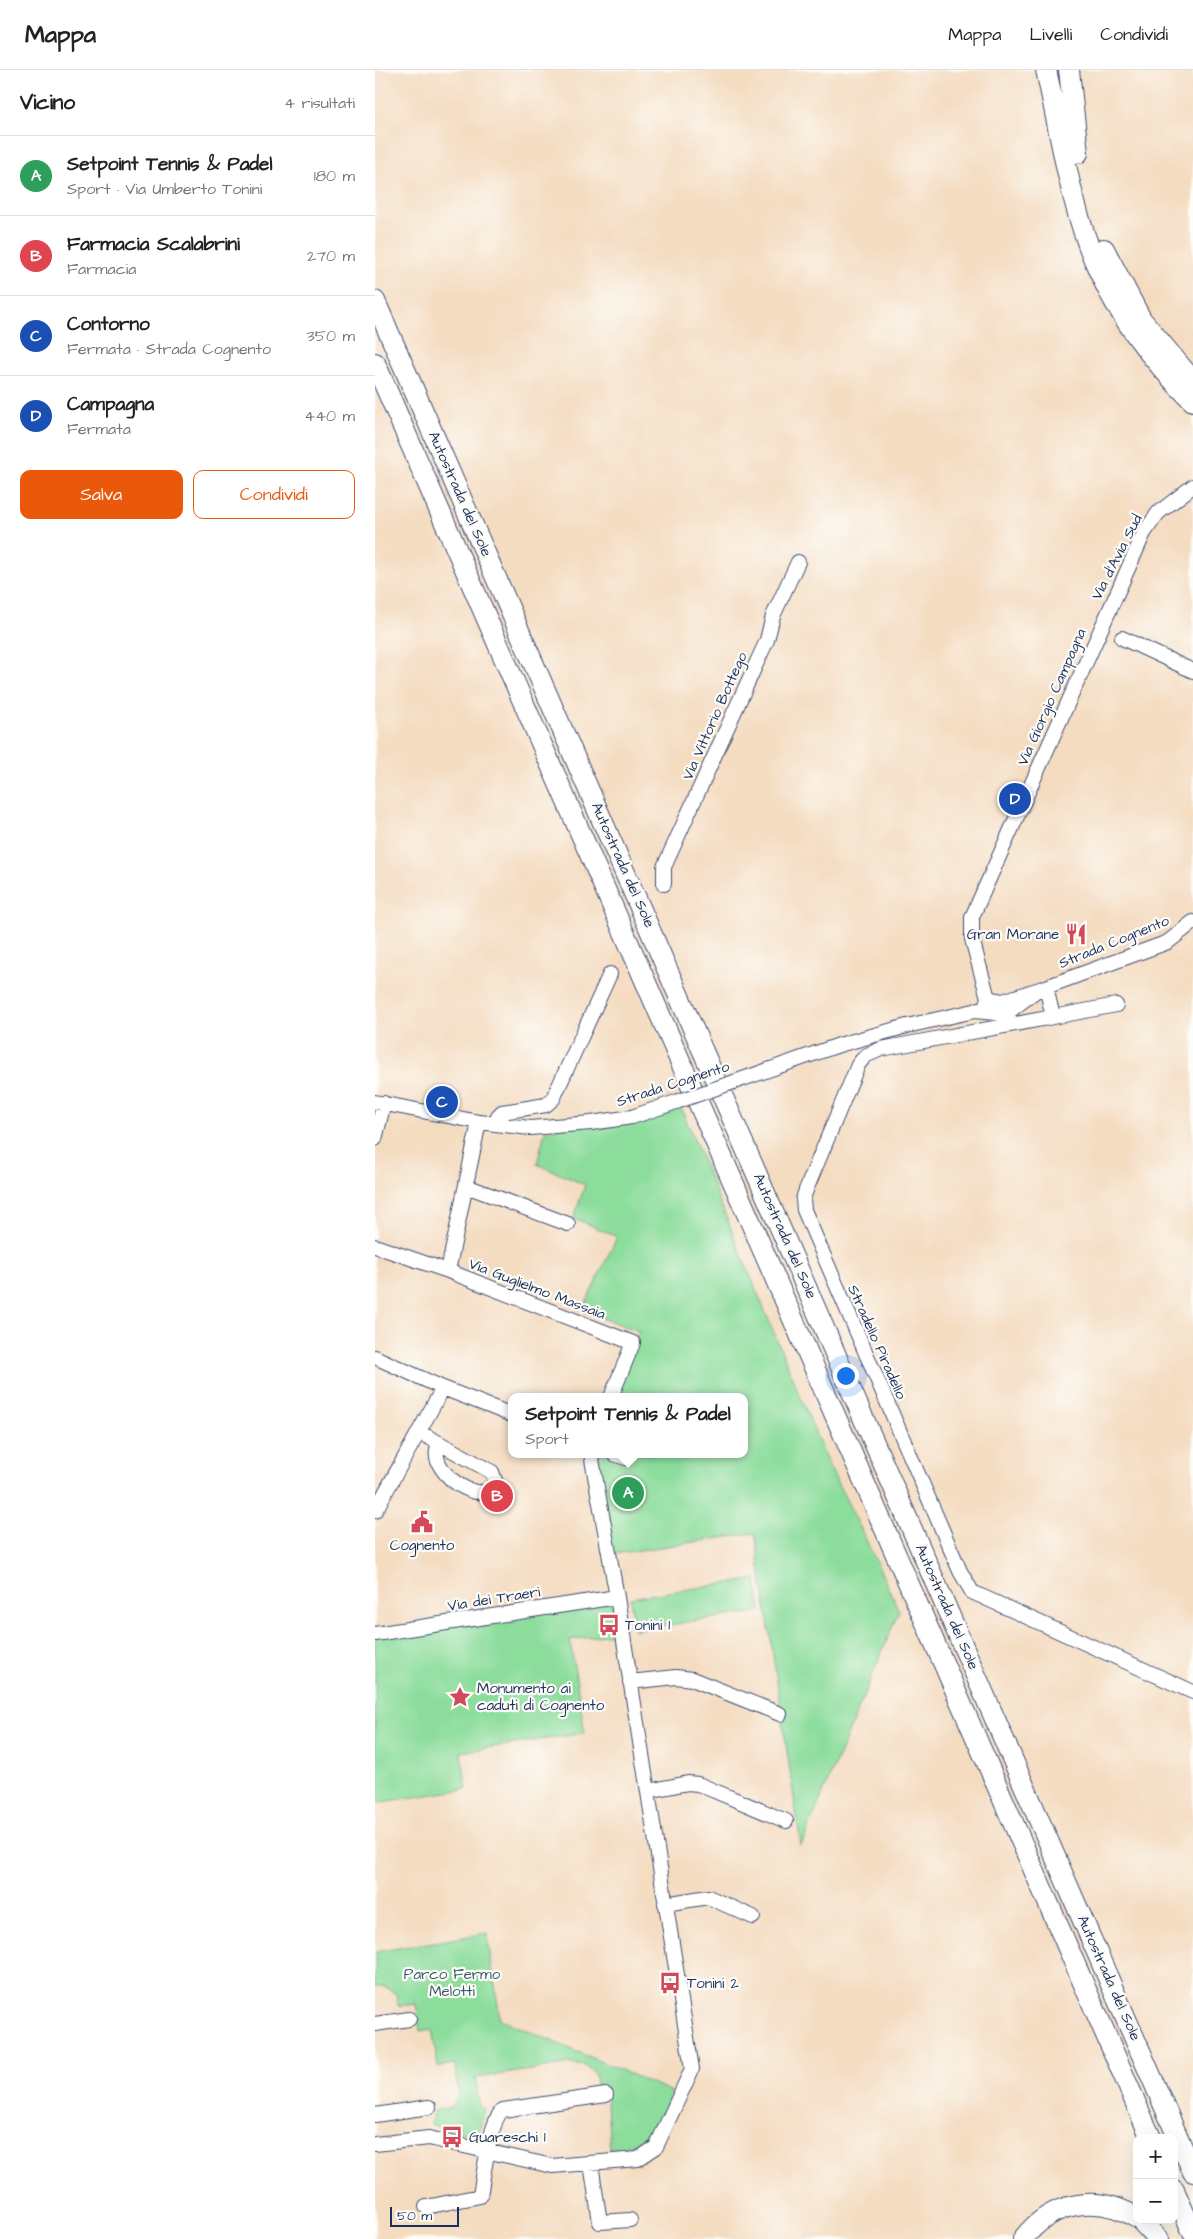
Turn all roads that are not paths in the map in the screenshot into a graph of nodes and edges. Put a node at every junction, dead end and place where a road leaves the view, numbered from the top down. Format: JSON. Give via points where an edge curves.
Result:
{"nodes":[{"id":1,"x":1045,"y":70,"type":"edge"},
{"id":2,"x":1060,"y":70,"type":"edge"},
{"id":3,"x":1069,"y":70,"type":"edge"},
{"id":4,"x":1078,"y":153,"type":"junction"},
{"id":5,"x":375,"y":301,"type":"edge"},
{"id":6,"x":375,"y":363,"type":"edge"},
{"id":7,"x":1193,"y":381,"type":"edge"},
{"id":8,"x":1193,"y":401,"type":"edge"},
{"id":9,"x":1191,"y":487,"type":"edge"},
{"id":10,"x":798,"y":562,"type":"dead end"},
{"id":11,"x":1100,"y":629,"type":"joint"},
{"id":12,"x":1121,"y":638,"type":"dead end"},
{"id":13,"x":1193,"y":670,"type":"edge"},
{"id":14,"x":664,"y":884,"type":"dead end"},
{"id":15,"x":1192,"y":926,"type":"edge"},
{"id":16,"x":610,"y":974,"type":"dead end"},
{"id":17,"x":1041,"y":988,"type":"junction"},
{"id":18,"x":988,"y":1001,"type":"junction"},
{"id":19,"x":1116,"y":1005,"type":"dead end"},
{"id":20,"x":974,"y":1011,"type":"junction"},
{"id":21,"x":1053,"y":1017,"type":"junction"},
{"id":22,"x":380,"y":1102,"type":"edge"},
{"id":23,"x":498,"y":1124,"type":"junction"},
{"id":24,"x":478,"y":1127,"type":"junction"},
{"id":25,"x":375,"y":1139,"type":"edge"},
{"id":26,"x":466,"y":1186,"type":"junction"},
{"id":27,"x":569,"y":1224,"type":"dead end"},
{"id":28,"x":375,"y":1246,"type":"edge"},
{"id":29,"x":448,"y":1271,"type":"junction"},
{"id":30,"x":375,"y":1357,"type":"edge"},
{"id":31,"x":443,"y":1388,"type":"junction"},
{"id":32,"x":613,"y":1393,"type":"edge"},
{"id":33,"x":508,"y":1413,"type":"edge"},
{"id":34,"x":419,"y":1432,"type":"junction"},
{"id":35,"x":439,"y":1444,"type":"dead end"},
{"id":36,"x":592,"y":1458,"type":"edge"},
{"id":37,"x":375,"y":1511,"type":"edge"},
{"id":38,"x":617,"y":1597,"type":"junction"},
{"id":39,"x":375,"y":1634,"type":"edge"},
{"id":40,"x":630,"y":1682,"type":"junction"},
{"id":41,"x":1193,"y":1692,"type":"edge"},
{"id":42,"x":780,"y":1714,"type":"dead end"},
{"id":43,"x":648,"y":1791,"type":"junction"},
{"id":44,"x":786,"y":1821,"type":"dead end"},
{"id":45,"x":665,"y":1904,"type":"junction"},
{"id":46,"x":753,"y":1917,"type":"dead end"},
{"id":47,"x":409,"y":2019,"type":"dead end"},
{"id":48,"x":375,"y":2024,"type":"edge"},
{"id":49,"x":606,"y":2095,"type":"dead end"},
{"id":50,"x":429,"y":2107,"type":"dead end"},
{"id":51,"x":375,"y":2115,"type":"edge"},
{"id":52,"x":1149,"y":2134,"type":"edge"},
{"id":53,"x":375,"y":2144,"type":"edge"},
{"id":54,"x":488,"y":2151,"type":"junction"},
{"id":55,"x":591,"y":2164,"type":"junction"},
{"id":56,"x":1193,"y":2172,"type":"edge"},
{"id":57,"x":1178,"y":2199,"type":"edge"},
{"id":58,"x":425,"y":2207,"type":"dead end"},
{"id":59,"x":1133,"y":2216,"type":"edge"},
{"id":60,"x":630,"y":2220,"type":"dead end"},
{"id":61,"x":1144,"y":2224,"type":"edge"},
{"id":62,"x":1193,"y":2233,"type":"edge"},
{"id":63,"x":1023,"y":2239,"type":"edge"},
{"id":64,"x":1158,"y":2239,"type":"edge"}],
"edges":[{"from":1,"to":8,"type":"highway","via":[[1074,194],[1097,269],[1131,331]]},
{"from":2,"to":4,"type":"highway"},
{"from":3,"to":4,"type":"highway"},
{"from":4,"to":7,"type":"highway","via":[[1091,209],[1109,263],[1141,319]]},
{"from":5,"to":56,"type":"highway","name":"Autostrada del Sole"},
{"from":6,"to":52,"type":"highway","name":"Autostrada del Sole"},
{"from":9,"to":11,"type":"street","name":"Via d'Avia Sud","via":[[1158,514],[1144,533]]},
{"from":10,"to":14,"type":"street","name":"Via Vittorio Bottego","via":[[773,616],[767,640],[664,868]]},
{"from":11,"to":18,"type":"street","name":"Via Giorgio Campagna","via":[[972,917],[972,939]]},
{"from":12,"to":13,"type":"street"},
{"from":15,"to":17,"type":"street","name":"Strada Cognento","via":[[1168,942]]},
{"from":16,"to":23,"type":"street","via":[[553,1099],[547,1105],[502,1112],[498,1116]]},
{"from":17,"to":18,"type":"street","name":"Strada Cognento","via":[[1003,1001]]},
{"from":17,"to":20,"type":"street","name":"Strada Cognento","via":[[1006,1014]]},
{"from":17,"to":21,"type":"street","name":"Strada Cognento"},
{"from":18,"to":20,"type":"street","name":"Strada Cognento"},
{"from":19,"to":21,"type":"street"},
{"from":20,"to":23,"type":"street","name":"Strada Cognento","bridge":true,"via":[[839,1044],[632,1117],[591,1124],[529,1128]]},
{"from":21,"to":41,"type":"street","name":"Stradello Piradello","via":[[881,1049],[865,1056],[806,1190],[804,1210],[952,1554],[972,1592]]},
{"from":22,"to":24,"type":"street","name":"Strada Cognento"},
{"from":22,"to":25,"type":"street"},
{"from":23,"to":24,"type":"street","name":"Strada Cognento"},
{"from":24,"to":26,"type":"street"},
{"from":26,"to":27,"type":"street"},
{"from":26,"to":29,"type":"street"},
{"from":28,"to":29,"type":"street","name":"Via Guglielmo Massaia"},
{"from":29,"to":32,"type":"street","name":"Via Guglielmo Massaia","via":[[633,1343]]},
{"from":30,"to":31,"type":"street"},
{"from":31,"to":33,"type":"street"},
{"from":31,"to":34,"type":"street"},
{"from":34,"to":35,"type":"street"},
{"from":34,"to":37,"type":"street"},
{"from":36,"to":38,"type":"street"},
{"from":38,"to":39,"type":"street","name":"Via dei Traeri"},
{"from":38,"to":40,"type":"street"},
{"from":40,"to":42,"type":"street","via":[[676,1677],[692,1679]]},
{"from":40,"to":43,"type":"street"},
{"from":43,"to":44,"type":"street","via":[[698,1784]]},
{"from":43,"to":45,"type":"street"},
{"from":45,"to":46,"type":"street","via":[[708,1897]]},
{"from":45,"to":55,"type":"street","via":[[692,2069],[656,2147],[638,2159]]},
{"from":47,"to":48,"type":"street"},
{"from":49,"to":54,"type":"street","via":[[503,2110],[497,2118]]},
{"from":50,"to":51,"type":"street"},
{"from":53,"to":54,"type":"street","via":[[422,2137]]},
{"from":54,"to":55,"type":"street","via":[[552,2166]]},
{"from":54,"to":58,"type":"street","via":[[480,2196]]},
{"from":55,"to":60,"type":"street","via":[[600,2222]]},
{"from":57,"to":62,"type":"highway"},
{"from":59,"to":63,"type":"highway","via":[[1114,2206],[1073,2205],[1045,2216]]},
{"from":61,"to":64,"type":"highway"}]}
